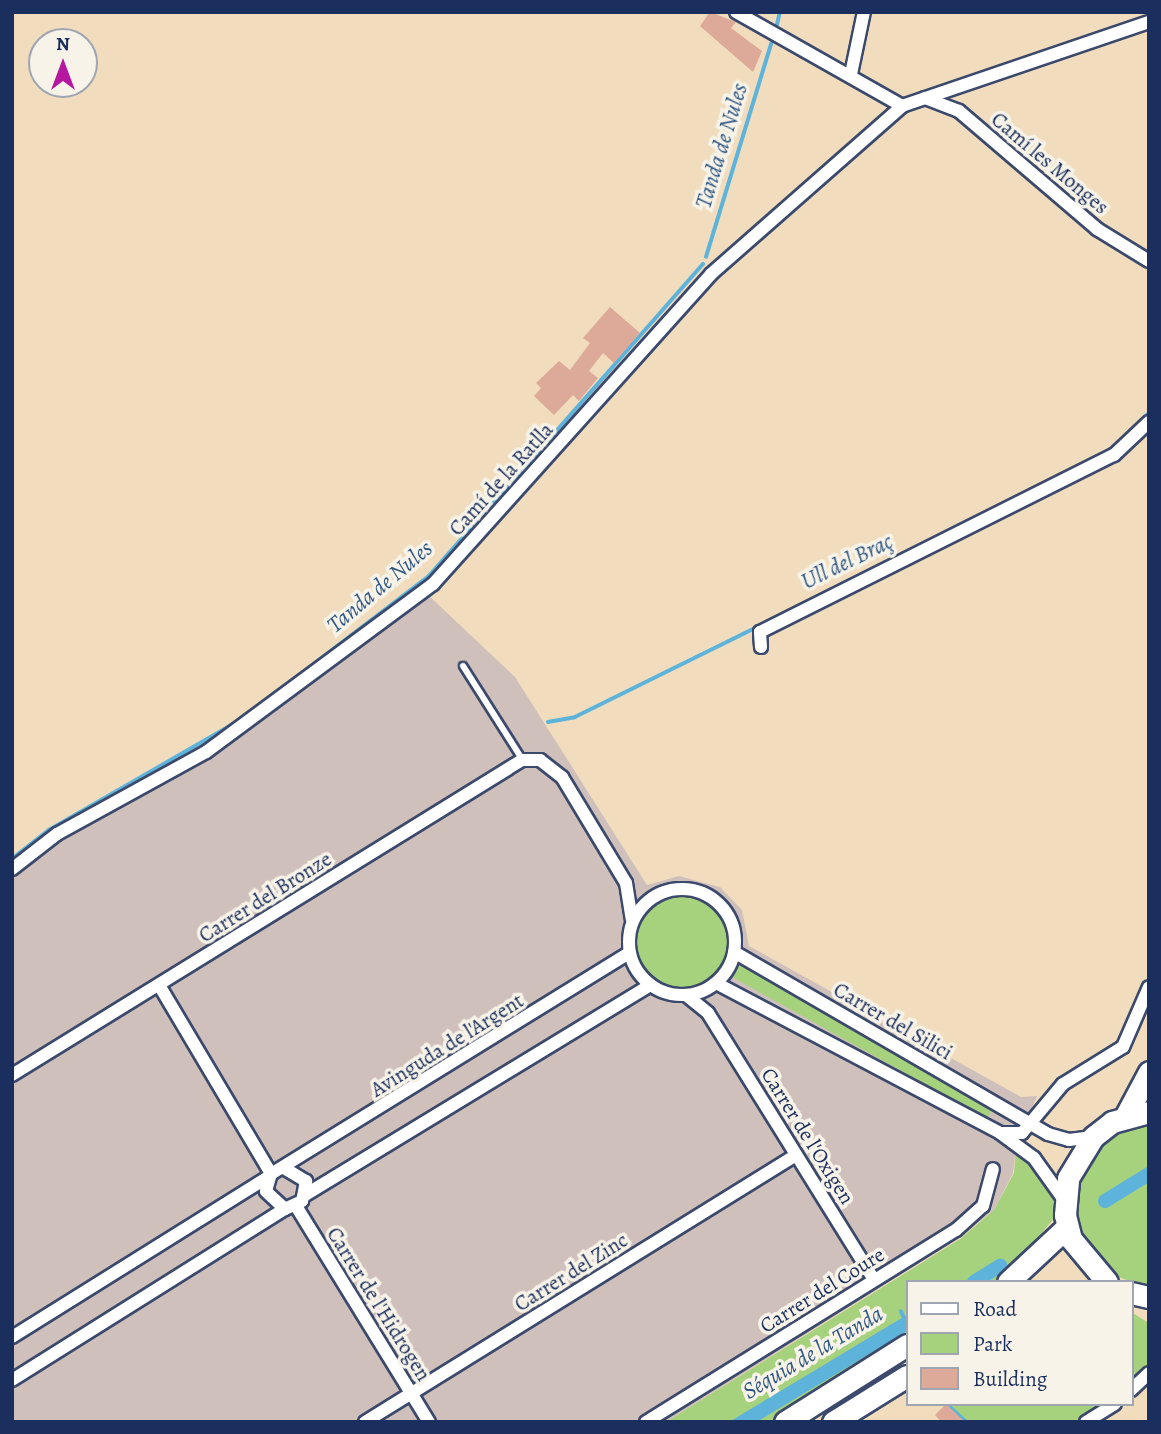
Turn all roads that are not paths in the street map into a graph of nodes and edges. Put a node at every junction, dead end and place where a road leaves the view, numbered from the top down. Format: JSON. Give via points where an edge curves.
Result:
{"nodes":[{"id":1,"x":736,"y":12,"type":"edge"},
{"id":2,"x":864,"y":12,"type":"edge"},
{"id":3,"x":1149,"y":22,"type":"edge"},
{"id":4,"x":851,"y":74,"type":"junction"},
{"id":5,"x":925,"y":98,"type":"junction"},
{"id":6,"x":902,"y":106,"type":"junction"},
{"id":7,"x":1149,"y":261,"type":"edge"},
{"id":8,"x":1149,"y":422,"type":"edge"},
{"id":9,"x":761,"y":647,"type":"dead end"},
{"id":10,"x":463,"y":666,"type":"dead end"},
{"id":11,"x":522,"y":760,"type":"junction"},
{"id":12,"x":12,"y":869,"type":"edge"},
{"id":13,"x":626,"y":883,"type":"junction"},
{"id":14,"x":652,"y":897,"type":"junction"},
{"id":15,"x":632,"y":919,"type":"junction"},
{"id":16,"x":734,"y":952,"type":"junction"},
{"id":17,"x":629,"y":953,"type":"junction"},
{"id":18,"x":159,"y":985,"type":"junction"},
{"id":19,"x":650,"y":985,"type":"junction"},
{"id":20,"x":712,"y":985,"type":"junction"},
{"id":21,"x":1149,"y":987,"type":"edge"},
{"id":22,"x":686,"y":995,"type":"junction"},
{"id":23,"x":708,"y":1013,"type":"junction"},
{"id":24,"x":1149,"y":1072,"type":"edge"},
{"id":25,"x":12,"y":1075,"type":"edge"},
{"id":26,"x":1042,"y":1103,"type":"junction"},
{"id":27,"x":1006,"y":1106,"type":"junction"},
{"id":28,"x":1149,"y":1112,"type":"edge"},
{"id":29,"x":1125,"y":1116,"type":"junction"},
{"id":30,"x":1033,"y":1124,"type":"junction"},
{"id":31,"x":1000,"y":1133,"type":"junction"},
{"id":32,"x":1093,"y":1137,"type":"junction"},
{"id":33,"x":796,"y":1155,"type":"junction"},
{"id":34,"x":284,"y":1168,"type":"junction"},
{"id":35,"x":993,"y":1169,"type":"dead end"},
{"id":36,"x":270,"y":1176,"type":"junction"},
{"id":37,"x":305,"y":1195,"type":"junction"},
{"id":38,"x":1064,"y":1201,"type":"junction"},
{"id":39,"x":291,"y":1207,"type":"junction"},
{"id":40,"x":1067,"y":1227,"type":"junction"},
{"id":41,"x":874,"y":1280,"type":"junction"},
{"id":42,"x":1010,"y":1280,"type":"edge"},
{"id":43,"x":1095,"y":1280,"type":"edge"},
{"id":44,"x":12,"y":1338,"type":"edge"},
{"id":45,"x":906,"y":1347,"type":"edge"},
{"id":46,"x":1149,"y":1373,"type":"edge"},
{"id":47,"x":906,"y":1377,"type":"edge"},
{"id":48,"x":12,"y":1380,"type":"edge"},
{"id":49,"x":1133,"y":1389,"type":"edge"},
{"id":50,"x":411,"y":1393,"type":"junction"},
{"id":51,"x":1112,"y":1406,"type":"edge"},
{"id":52,"x":365,"y":1422,"type":"edge"},
{"id":53,"x":429,"y":1422,"type":"edge"},
{"id":54,"x":646,"y":1422,"type":"edge"},
{"id":55,"x":785,"y":1422,"type":"edge"},
{"id":56,"x":833,"y":1422,"type":"edge"},
{"id":57,"x":1086,"y":1422,"type":"edge"}],
"edges":[{"from":1,"to":4,"type":"street","via":[[773,38]]},
{"from":2,"to":4,"type":"street"},
{"from":3,"to":5,"type":"street"},
{"from":4,"to":6,"type":"street"},
{"from":5,"to":6,"type":"street"},
{"from":5,"to":7,"type":"street","name":"Camí les Monges","via":[[960,111],[1097,229]]},
{"from":6,"to":12,"type":"street","name":"Camí de la Ratlla","via":[[711,274],[433,584],[206,752],[57,834]]},
{"from":8,"to":9,"type":"street","via":[[1114,455],[760,632]]},
{"from":10,"to":11,"type":"lane"},
{"from":11,"to":13,"type":"street","via":[[540,760],[562,777]]},
{"from":11,"to":18,"type":"street","name":"Carrer del Bronze"},
{"from":13,"to":14,"type":"street"},
{"from":13,"to":15,"type":"street"},
{"from":14,"to":15,"type":"street"},
{"from":14,"to":16,"type":"street","via":[[685,888],[718,902],[729,916]]},
{"from":15,"to":17,"type":"street"},
{"from":16,"to":20,"type":"street"},
{"from":16,"to":27,"type":"street","name":"Carrer del Silici"},
{"from":17,"to":19,"type":"street"},
{"from":17,"to":34,"type":"street","name":"Avinguda de l'Argent"},
{"from":18,"to":25,"type":"street","name":"Carrer del Bronze"},
{"from":18,"to":36,"type":"street"},
{"from":19,"to":22,"type":"street"},
{"from":19,"to":37,"type":"street"},
{"from":20,"to":22,"type":"street"},
{"from":20,"to":23,"type":"street"},
{"from":20,"to":31,"type":"street"},
{"from":21,"to":26,"type":"street","via":[[1123,1047]]},
{"from":22,"to":23,"type":"street","name":"Carrer de l'Oxigen"},
{"from":23,"to":33,"type":"street","name":"Carrer de l'Oxigen"},
{"from":24,"to":29,"type":"main road"},
{"from":26,"to":27,"type":"street"},
{"from":26,"to":30,"type":"street"},
{"from":27,"to":30,"type":"street","name":"Carrer del Silici"},
{"from":28,"to":29,"type":"main road"},
{"from":29,"to":32,"type":"main road"},
{"from":30,"to":31,"type":"street","via":[[1022,1133]]},
{"from":30,"to":32,"type":"street","name":"Carrer del Silici","via":[[1057,1138]]},
{"from":31,"to":38,"type":"street","via":[[1034,1158]]},
{"from":32,"to":38,"type":"main road","via":[[1072,1166]]},
{"from":33,"to":41,"type":"street","name":"Carrer de l'Oxigen"},
{"from":33,"to":50,"type":"street","name":"Carrer del Zinc"},
{"from":34,"to":36,"type":"street"},
{"from":34,"to":37,"type":"street","via":[[297,1171]]},
{"from":35,"to":41,"type":"street","name":"Carrer del Coure","via":[[983,1206]]},
{"from":36,"to":39,"type":"street","via":[[266,1191]]},
{"from":36,"to":44,"type":"street"},
{"from":37,"to":39,"type":"street"},
{"from":38,"to":40,"type":"main road"},
{"from":39,"to":48,"type":"street"},
{"from":39,"to":50,"type":"street","name":"Carrer de l'Hidrogen"},
{"from":40,"to":42,"type":"main road"},
{"from":40,"to":43,"type":"main road"},
{"from":41,"to":54,"type":"street","name":"Carrer del Coure"},
{"from":45,"to":55,"type":"main road"},
{"from":46,"to":49,"type":"street"},
{"from":47,"to":56,"type":"main road"},
{"from":50,"to":52,"type":"street","name":"Carrer del Zinc"},
{"from":50,"to":53,"type":"street","name":"Carrer de l'Hidrogen"},
{"from":51,"to":57,"type":"street"}]}
